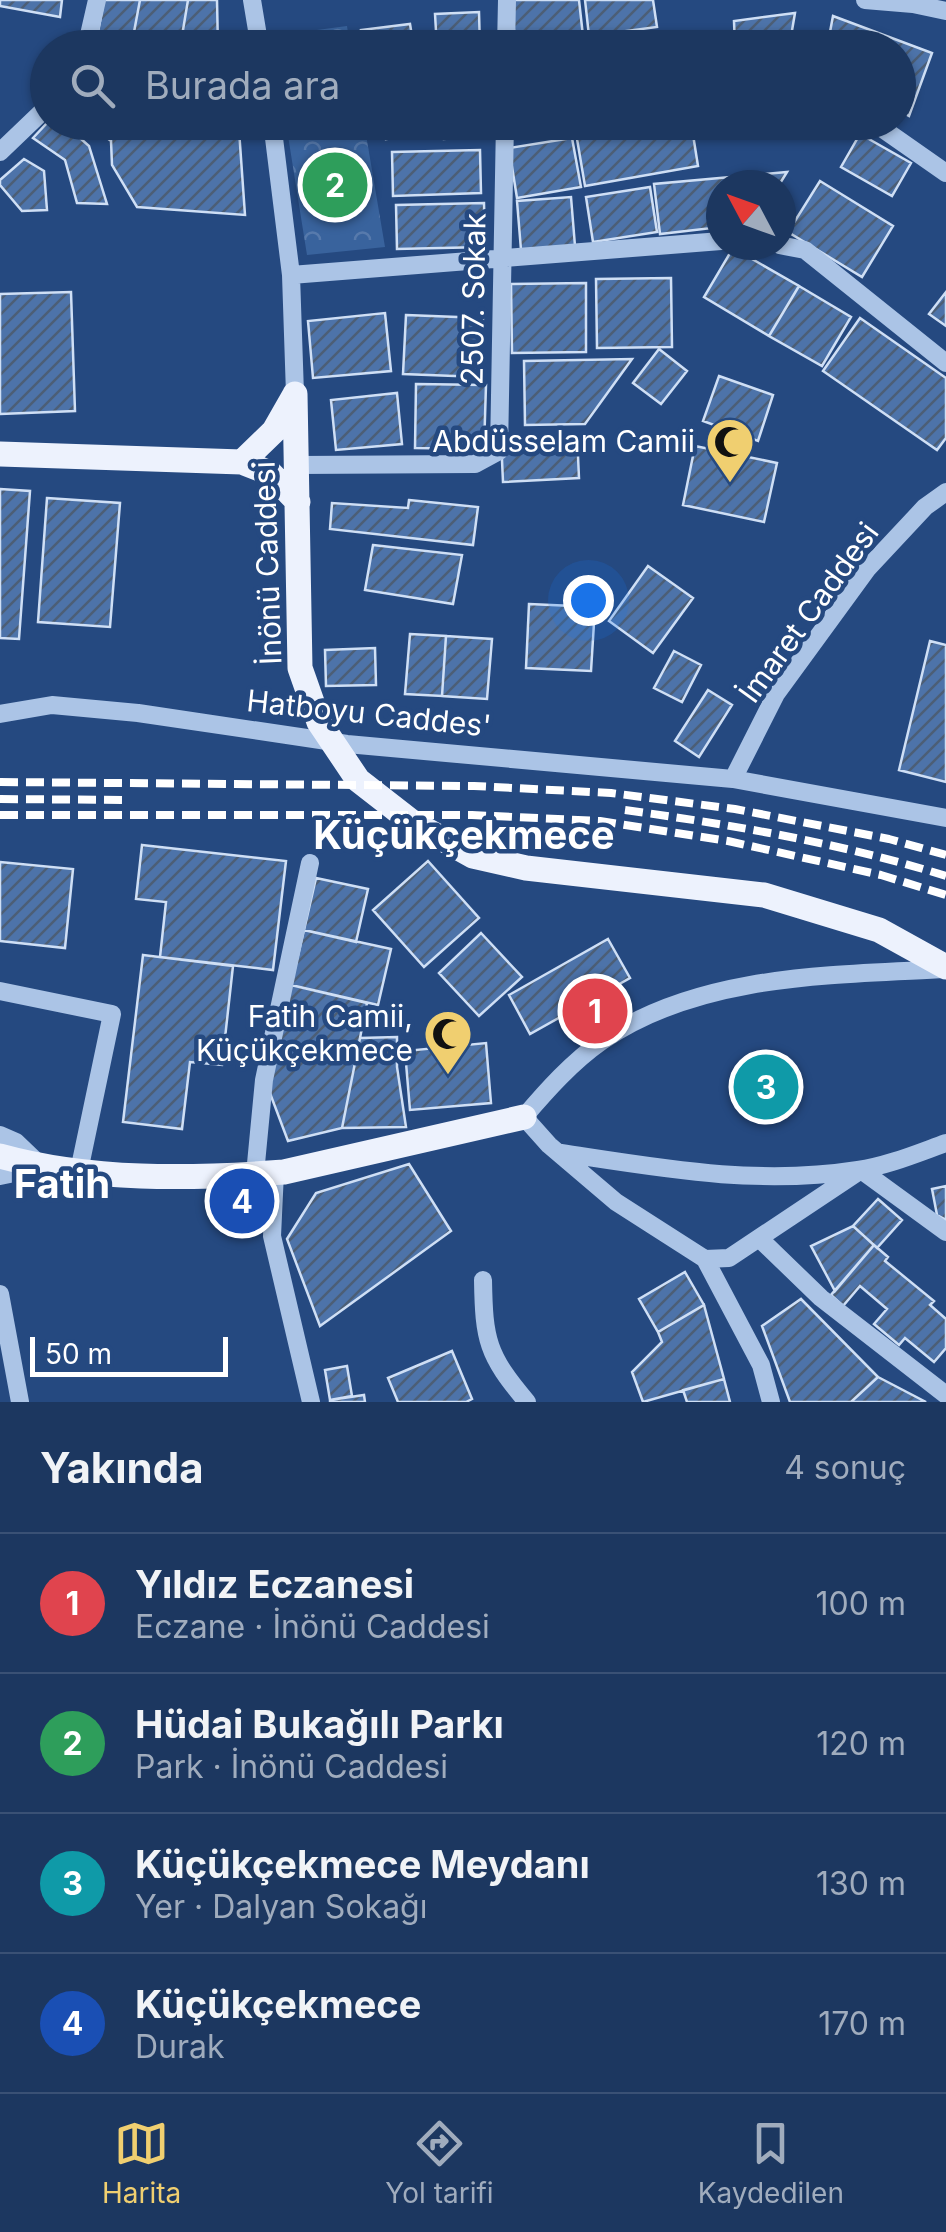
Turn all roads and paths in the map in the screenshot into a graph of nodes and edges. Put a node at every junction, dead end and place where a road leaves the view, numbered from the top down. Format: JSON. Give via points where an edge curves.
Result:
{"nodes":[{"id":1,"x":97,"y":0,"type":"edge"},
{"id":2,"x":252,"y":0,"type":"edge"},
{"id":3,"x":507,"y":0,"type":"edge"},
{"id":4,"x":865,"y":0,"type":"edge"},
{"id":5,"x":946,"y":11,"type":"edge"},
{"id":6,"x":90,"y":30,"type":"edge"},
{"id":7,"x":257,"y":30,"type":"edge"},
{"id":8,"x":506,"y":30,"type":"edge"},
{"id":9,"x":30,"y":123,"type":"edge"},
{"id":10,"x":274,"y":140,"type":"edge"},
{"id":11,"x":504,"y":140,"type":"edge"},
{"id":12,"x":899,"y":140,"type":"edge"},
{"id":13,"x":0,"y":152,"type":"edge"},
{"id":14,"x":946,"y":173,"type":"edge"},
{"id":15,"x":706,"y":242,"type":"edge"},
{"id":16,"x":796,"y":248,"type":"edge"},
{"id":17,"x":500,"y":260,"type":"junction"},
{"id":18,"x":291,"y":275,"type":"junction"},
{"id":19,"x":946,"y":363,"type":"edge"},
{"id":20,"x":295,"y":394,"type":"junction"},
{"id":21,"x":0,"y":454,"type":"edge"},
{"id":22,"x":242,"y":462,"type":"junction"},
{"id":23,"x":297,"y":465,"type":"junction"},
{"id":24,"x":946,"y":492,"type":"edge"},
{"id":25,"x":298,"y":502,"type":"junction"},
{"id":26,"x":0,"y":714,"type":"edge"},
{"id":27,"x":733,"y":780,"type":"junction"},
{"id":28,"x":946,"y":818,"type":"edge"},
{"id":29,"x":310,"y":863,"type":"dead end"},
{"id":30,"x":946,"y":968,"type":"edge"},
{"id":31,"x":0,"y":991,"type":"edge"},
{"id":32,"x":524,"y":1116,"type":"junction"},
{"id":33,"x":0,"y":1135,"type":"edge"},
{"id":34,"x":946,"y":1142,"type":"edge"},
{"id":35,"x":560,"y":1153,"type":"junction"},
{"id":36,"x":0,"y":1156,"type":"edge"},
{"id":37,"x":42,"y":1168,"type":"junction"},
{"id":38,"x":861,"y":1170,"type":"junction"},
{"id":39,"x":79,"y":1171,"type":"junction"},
{"id":40,"x":265,"y":1173,"type":"junction"},
{"id":41,"x":0,"y":1176,"type":"edge"},
{"id":42,"x":946,"y":1232,"type":"edge"},
{"id":43,"x":761,"y":1240,"type":"junction"},
{"id":44,"x":705,"y":1259,"type":"junction"},
{"id":45,"x":483,"y":1280,"type":"dead end"},
{"id":46,"x":0,"y":1294,"type":"edge"},
{"id":47,"x":946,"y":1395,"type":"edge"},
{"id":48,"x":20,"y":1402,"type":"edge"},
{"id":49,"x":311,"y":1402,"type":"edge"},
{"id":50,"x":527,"y":1402,"type":"edge"},
{"id":51,"x":772,"y":1402,"type":"edge"}],
"edges":[{"from":1,"to":6,"type":"street"},
{"from":2,"to":7,"type":"street"},
{"from":3,"to":8,"type":"street"},
{"from":4,"to":5,"type":"street"},
{"from":9,"to":13,"type":"street"},
{"from":10,"to":18,"type":"street","name":"İnönü Caddesi"},
{"from":11,"to":17,"type":"street","name":"2507. Sokak"},
{"from":12,"to":14,"type":"street"},
{"from":15,"to":17,"type":"street"},
{"from":16,"to":19,"type":"street"},
{"from":17,"to":18,"type":"street"},
{"from":17,"to":23,"type":"street","name":"2507. Sokak","via":[[500,451],[476,464]]},
{"from":18,"to":20,"type":"street","name":"İnönü Caddesi"},
{"from":20,"to":22,"type":"main road","via":[[274,431]]},
{"from":20,"to":23,"type":"main road","name":"İnönü Caddesi"},
{"from":21,"to":22,"type":"main road"},
{"from":22,"to":25,"type":"main road","via":[[270,473]]},
{"from":23,"to":25,"type":"main road","name":"İnönü Caddesi"},
{"from":24,"to":27,"type":"street","name":"İmaret Caddesi","via":[[868,568],[776,694]]},
{"from":25,"to":30,"type":"main road","name":"İnönü Caddesi","via":[[300,668],[319,722],[358,780],[412,822],[473,856],[526,868],[764,894],[879,930]]},
{"from":26,"to":27,"type":"street","name":"Hatboyu Caddes'","via":[[52,704],[347,744]]},
{"from":27,"to":28,"type":"street","name":"Hatboyu Caddes'"},
{"from":29,"to":40,"type":"street","via":[[264,1080]]},
{"from":30,"to":32,"type":"street","via":[[764,984],[649,1014],[580,1058]]},
{"from":31,"to":39,"type":"street","via":[[112,1014]]},
{"from":32,"to":35,"type":"street"},
{"from":32,"to":40,"type":"main road"},
{"from":33,"to":37,"type":"street"},
{"from":34,"to":38,"type":"street"},
{"from":35,"to":38,"type":"street","via":[[720,1176]]},
{"from":35,"to":44,"type":"street","via":[[616,1202]]},
{"from":36,"to":37,"type":"main road"},
{"from":37,"to":39,"type":"main road"},
{"from":37,"to":41,"type":"street"},
{"from":38,"to":42,"type":"street"},
{"from":38,"to":43,"type":"street"},
{"from":39,"to":40,"type":"main road"},
{"from":40,"to":49,"type":"street","via":[[272,1236]]},
{"from":43,"to":44,"type":"street","via":[[729,1258]]},
{"from":43,"to":47,"type":"street","via":[[821,1298]]},
{"from":44,"to":51,"type":"street","via":[[761,1365]]},
{"from":45,"to":50,"type":"street","via":[[484,1333],[500,1370]]},
{"from":46,"to":48,"type":"street"}]}
